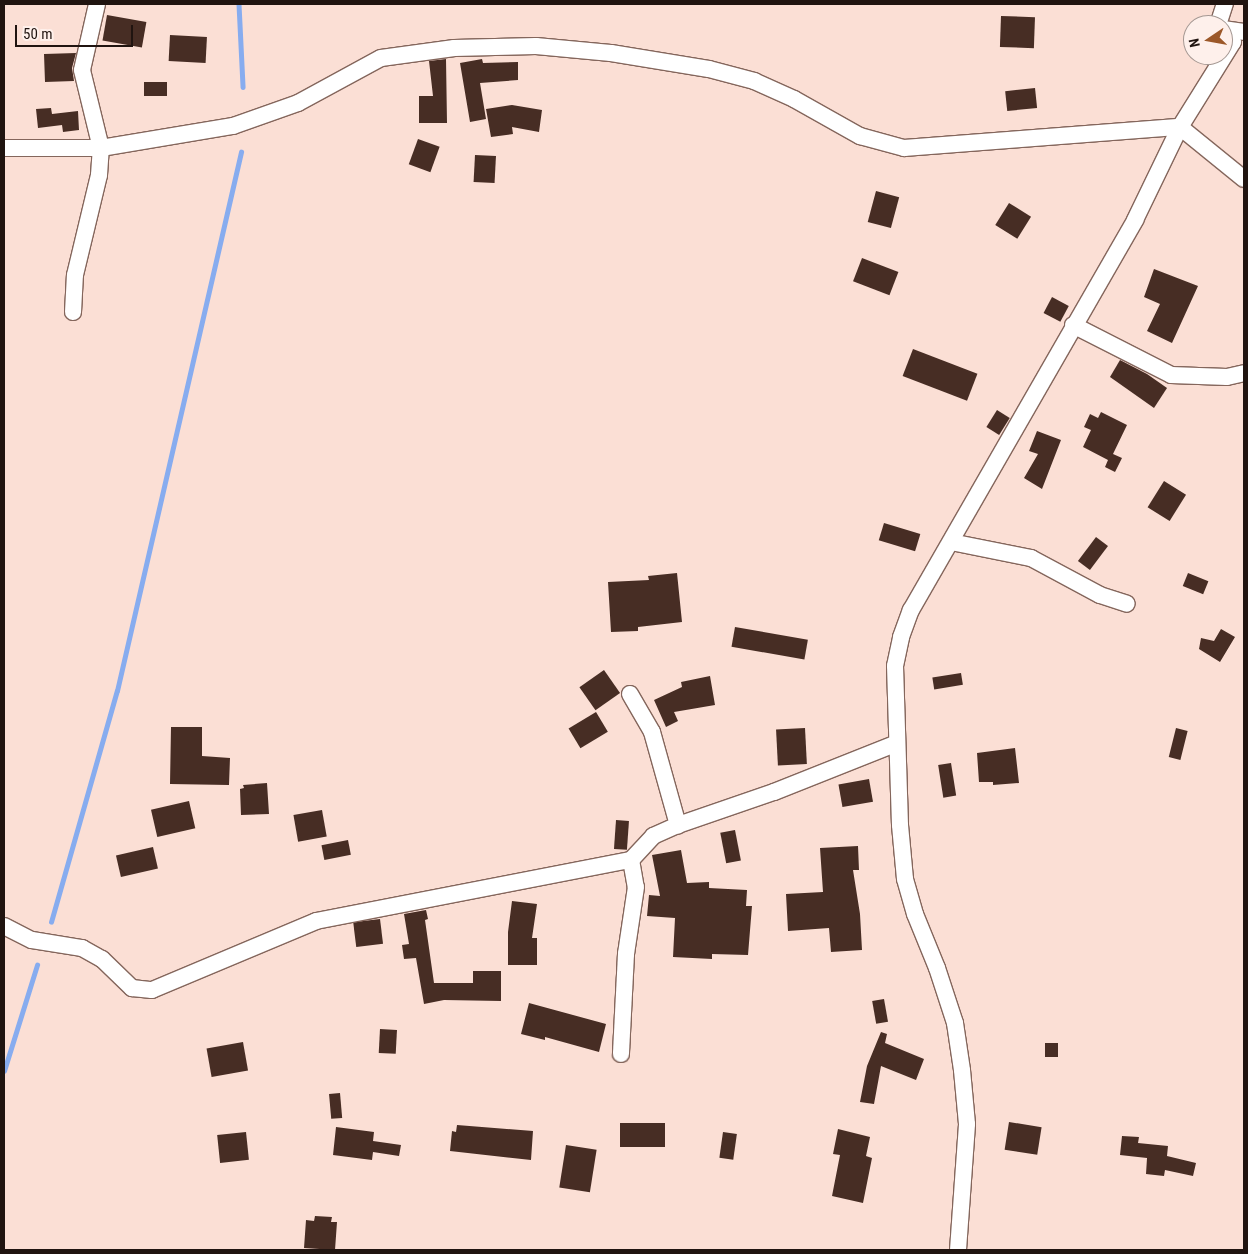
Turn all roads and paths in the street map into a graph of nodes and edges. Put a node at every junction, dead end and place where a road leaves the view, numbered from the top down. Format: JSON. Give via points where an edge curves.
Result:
{"nodes":[{"id":1,"x":97,"y":4,"type":"edge"},
{"id":2,"x":1219,"y":65,"type":"edge"},
{"id":3,"x":1180,"y":127,"type":"junction"},
{"id":4,"x":4,"y":148,"type":"edge"},
{"id":5,"x":101,"y":148,"type":"junction"},
{"id":6,"x":1244,"y":179,"type":"edge"},
{"id":7,"x":73,"y":312,"type":"dead end"},
{"id":8,"x":1073,"y":325,"type":"junction"},
{"id":9,"x":1244,"y":373,"type":"edge"},
{"id":10,"x":951,"y":542,"type":"junction"},
{"id":11,"x":1127,"y":604,"type":"dead end"},
{"id":12,"x":630,"y":694,"type":"dead end"},
{"id":13,"x":897,"y":743,"type":"junction"},
{"id":14,"x":678,"y":825,"type":"junction"},
{"id":15,"x":631,"y":860,"type":"junction"},
{"id":16,"x":4,"y":926,"type":"edge"},
{"id":17,"x":621,"y":1054,"type":"dead end"},
{"id":18,"x":958,"y":1250,"type":"edge"}],
"edges":[{"from":1,"to":5,"type":"street","via":[[82,70]]},
{"from":2,"to":3,"type":"street"},
{"from":3,"to":5,"type":"street","via":[[904,148],[860,136],[754,81],[709,69],[630,56],[536,46],[454,48],[381,58],[298,103],[233,126]]},
{"from":3,"to":6,"type":"street"},
{"from":3,"to":8,"type":"street","via":[[1134,220]]},
{"from":4,"to":5,"type":"street"},
{"from":5,"to":7,"type":"street","via":[[99,175],[75,275]]},
{"from":8,"to":9,"type":"street","via":[[1172,375],[1227,377]]},
{"from":8,"to":10,"type":"street"},
{"from":10,"to":11,"type":"street","via":[[1032,558],[1100,595]]},
{"from":10,"to":13,"type":"street","via":[[911,610],[900,637],[895,666]]},
{"from":12,"to":14,"type":"street","via":[[652,732]]},
{"from":13,"to":14,"type":"street","via":[[774,792]]},
{"from":13,"to":18,"type":"street","via":[[906,879],[915,914],[937,968],[954,1023],[962,1070],[967,1124]]},
{"from":14,"to":15,"type":"street","via":[[653,836]]},
{"from":15,"to":16,"type":"street","via":[[316,921],[152,990],[132,988],[102,959],[82,948],[32,940]]},
{"from":15,"to":17,"type":"street","via":[[636,887],[626,954]]}]}
